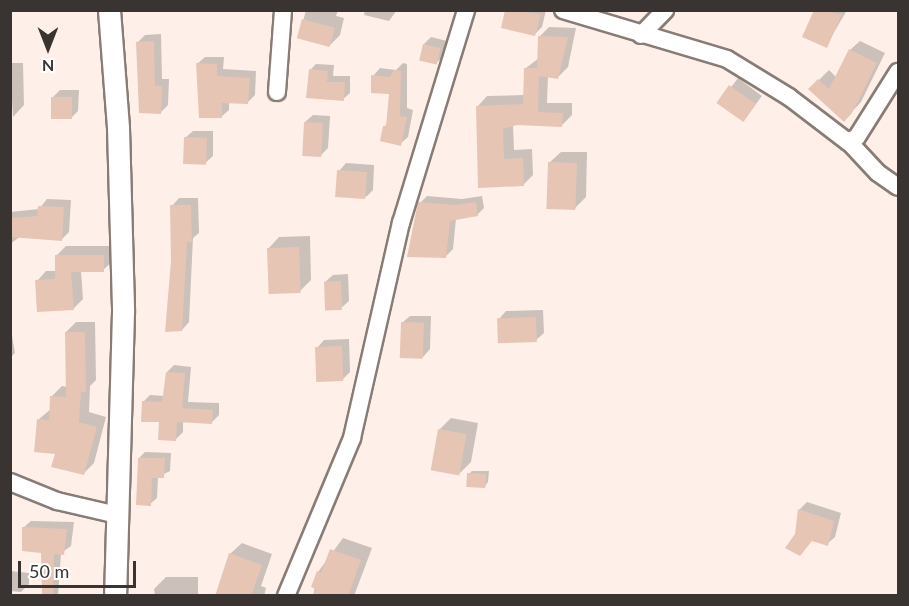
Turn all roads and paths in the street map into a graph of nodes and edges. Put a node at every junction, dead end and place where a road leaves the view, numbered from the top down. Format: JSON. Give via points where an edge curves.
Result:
{"nodes":[{"id":1,"x":109,"y":10,"type":"edge"},
{"id":2,"x":284,"y":10,"type":"edge"},
{"id":3,"x":466,"y":10,"type":"edge"},
{"id":4,"x":563,"y":10,"type":"edge"},
{"id":5,"x":665,"y":10,"type":"edge"},
{"id":6,"x":641,"y":35,"type":"junction"},
{"id":7,"x":898,"y":72,"type":"edge"},
{"id":8,"x":277,"y":92,"type":"dead end"},
{"id":9,"x":849,"y":141,"type":"junction"},
{"id":10,"x":898,"y":187,"type":"edge"},
{"id":11,"x":10,"y":482,"type":"edge"},
{"id":12,"x":117,"y":515,"type":"junction"},
{"id":13,"x":115,"y":596,"type":"edge"},
{"id":14,"x":286,"y":596,"type":"edge"}],
"edges":[{"from":1,"to":12,"type":"street","via":[[122,214]]},
{"from":2,"to":8,"type":"street"},
{"from":3,"to":14,"type":"street","via":[[401,223],[351,438]]},
{"from":4,"to":6,"type":"street"},
{"from":5,"to":6,"type":"street"},
{"from":6,"to":9,"type":"street","via":[[727,59],[789,97],[837,136]]},
{"from":7,"to":9,"type":"street","via":[[857,137]]},
{"from":9,"to":10,"type":"street","via":[[878,173]]},
{"from":11,"to":12,"type":"street","via":[[57,501]]},
{"from":12,"to":13,"type":"street"}]}
